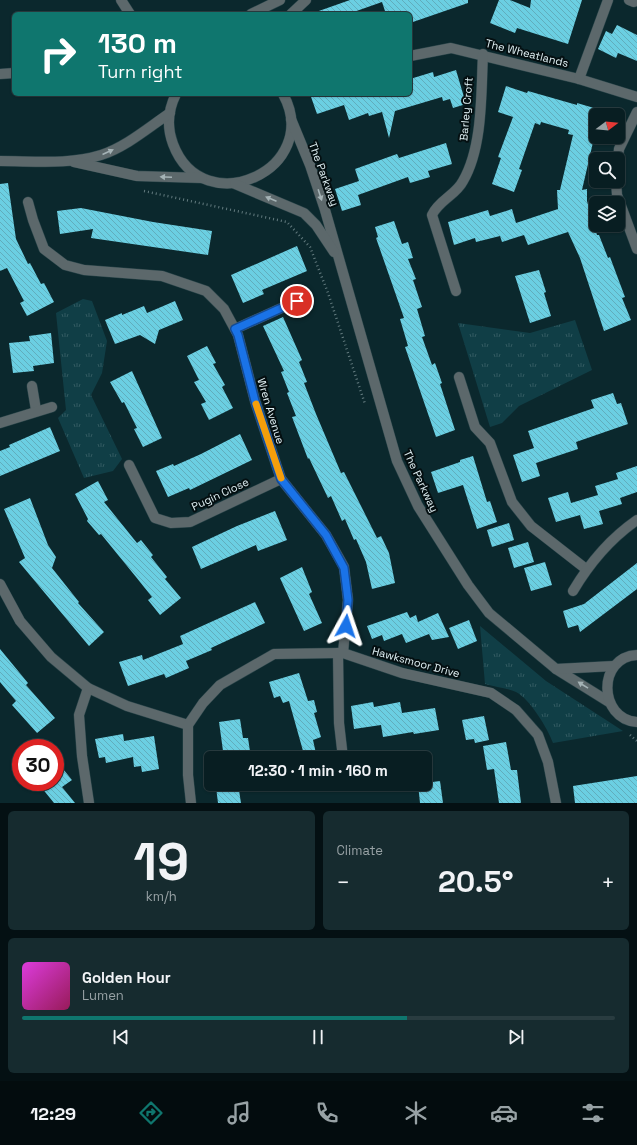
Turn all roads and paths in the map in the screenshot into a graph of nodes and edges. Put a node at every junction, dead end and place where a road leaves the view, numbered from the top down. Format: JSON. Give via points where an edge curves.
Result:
{"nodes":[{"id":1,"x":121,"y":0,"type":"edge"},
{"id":2,"x":280,"y":0,"type":"edge"},
{"id":3,"x":306,"y":0,"type":"edge"},
{"id":4,"x":608,"y":0,"type":"edge"},
{"id":5,"x":129,"y":12,"type":"edge"},
{"id":6,"x":255,"y":12,"type":"edge"},
{"id":7,"x":293,"y":12,"type":"edge"},
{"id":8,"x":483,"y":54,"type":"junction"},
{"id":9,"x":412,"y":56,"type":"edge"},
{"id":10,"x":12,"y":73,"type":"edge"},
{"id":11,"x":0,"y":74,"type":"edge"},
{"id":12,"x":578,"y":79,"type":"junction"},
{"id":13,"x":168,"y":96,"type":"edge"},
{"id":14,"x":175,"y":96,"type":"edge"},
{"id":15,"x":284,"y":96,"type":"edge"},
{"id":16,"x":637,"y":97,"type":"edge"},
{"id":17,"x":171,"y":108,"type":"junction"},
{"id":18,"x":637,"y":112,"type":"edge"},
{"id":19,"x":291,"y":120,"type":"junction"},
{"id":20,"x":619,"y":152,"type":"edge"},
{"id":21,"x":0,"y":161,"type":"edge"},
{"id":22,"x":70,"y":161,"type":"junction"},
{"id":23,"x":205,"y":178,"type":"junction"},
{"id":24,"x":235,"y":184,"type":"junction"},
{"id":25,"x":616,"y":188,"type":"edge"},
{"id":26,"x":140,"y":190,"type":"dead end"},
{"id":27,"x":28,"y":202,"type":"dead end"},
{"id":28,"x":637,"y":249,"type":"edge"},
{"id":29,"x":339,"y":260,"type":"junction"},
{"id":30,"x":456,"y":291,"type":"dead end"},
{"id":31,"x":298,"y":293,"type":"dead end"},
{"id":32,"x":235,"y":329,"type":"junction"},
{"id":33,"x":459,"y":377,"type":"dead end"},
{"id":34,"x":32,"y":386,"type":"dead end"},
{"id":35,"x":52,"y":407,"type":"dead end"},
{"id":36,"x":367,"y":409,"type":"dead end"},
{"id":37,"x":36,"y":410,"type":"junction"},
{"id":38,"x":0,"y":423,"type":"edge"},
{"id":39,"x":129,"y":465,"type":"dead end"},
{"id":40,"x":281,"y":479,"type":"junction"},
{"id":41,"x":637,"y":520,"type":"edge"},
{"id":42,"x":586,"y":569,"type":"junction"},
{"id":43,"x":0,"y":584,"type":"edge"},
{"id":44,"x":573,"y":591,"type":"dead end"},
{"id":45,"x":341,"y":653,"type":"junction"},
{"id":46,"x":635,"y":654,"type":"edge"},
{"id":47,"x":614,"y":666,"type":"junction"},
{"id":48,"x":556,"y":669,"type":"junction"},
{"id":49,"x":88,"y":688,"type":"junction"},
{"id":50,"x":609,"y":702,"type":"junction"},
{"id":51,"x":637,"y":722,"type":"edge"},
{"id":52,"x":188,"y":725,"type":"junction"},
{"id":53,"x":625,"y":730,"type":"dead end"},
{"id":54,"x":637,"y":741,"type":"edge"},
{"id":55,"x":341,"y":751,"type":"edge"},
{"id":56,"x":89,"y":803,"type":"edge"},
{"id":57,"x":191,"y":803,"type":"edge"},
{"id":58,"x":556,"y":803,"type":"edge"}],
"edges":[{"from":1,"to":5,"type":"street"},
{"from":2,"to":6,"type":"street"},
{"from":3,"to":7,"type":"street"},
{"from":4,"to":12,"type":"street"},
{"from":8,"to":9,"type":"street","name":"The Wheatlands","via":[[451,48]]},
{"from":8,"to":12,"type":"street","name":"The Wheatlands"},
{"from":8,"to":30,"type":"street","name":"Barley Croft","via":[[479,125],[473,156],[463,182],[436,206],[432,214]]},
{"from":10,"to":11,"type":"street"},
{"from":12,"to":16,"type":"street","name":"The Wheatlands"},
{"from":13,"to":17,"type":"street"},
{"from":14,"to":17,"type":"street"},
{"from":15,"to":19,"type":"street","name":"The Parkway"},
{"from":22,"to":17,"type":"street","one_way":true,"via":[[102,155],[120,146]]},
{"from":17,"to":23,"type":"street","via":[[170,131],[175,149],[184,163]]},
{"from":18,"to":20,"type":"street"},
{"from":19,"to":24,"type":"street","via":[[287,143],[275,164],[257,178]]},
{"from":19,"to":29,"type":"street","name":"The Parkway","one_way":true,"via":[[310,164]]},
{"from":21,"to":22,"type":"street"},
{"from":23,"to":22,"type":"street","one_way":true,"via":[[137,176]]},
{"from":23,"to":24,"type":"street","via":[[219,183]]},
{"from":29,"to":24,"type":"street","name":"The Parkway","one_way":true,"via":[[316,225],[304,213]]},
{"from":25,"to":28,"type":"street"},
{"from":26,"to":36,"type":"path","via":[[287,222],[310,247]]},
{"from":27,"to":32,"type":"street","name":"Wren Avenue","via":[[44,249],[65,265],[84,270],[162,276],[206,291],[224,309]]},
{"from":29,"to":48,"type":"street","name":"The Parkway","via":[[397,461],[418,506],[468,585],[489,613]]},
{"from":31,"to":32,"type":"street","via":[[297,301]]},
{"from":32,"to":40,"type":"street","name":"Wren Avenue"},
{"from":33,"to":42,"type":"street","via":[[475,427],[490,443],[512,502],[531,526]]},
{"from":34,"to":37,"type":"street"},
{"from":35,"to":37,"type":"street"},
{"from":37,"to":38,"type":"street"},
{"from":39,"to":40,"type":"street","name":"Pugin Close","via":[[155,518],[171,523],[190,522]]},
{"from":40,"to":45,"type":"street","name":"Wren Avenue","via":[[326,535],[344,568],[348,600]]},
{"from":41,"to":42,"type":"street","via":[[625,528]]},
{"from":42,"to":44,"type":"street"},
{"from":43,"to":49,"type":"street","via":[[20,621],[51,657]]},
{"from":45,"to":52,"type":"street","name":"Hawksmoor Drive","via":[[274,654],[220,685],[203,703]]},
{"from":45,"to":55,"type":"street","name":"Wren Avenue","via":[[339,723]]},
{"from":45,"to":58,"type":"street","name":"Hawksmoor Drive","via":[[402,672],[491,693],[516,710],[538,735],[548,762]]},
{"from":46,"to":47,"type":"street"},
{"from":47,"to":48,"type":"street"},
{"from":47,"to":50,"type":"street","via":[[607,683],[606,693]]},
{"from":50,"to":48,"type":"street","name":"The Parkway","one_way":true},
{"from":49,"to":52,"type":"street","via":[[127,706]]},
{"from":49,"to":56,"type":"street","via":[[79,715]]},
{"from":50,"to":51,"type":"street","name":"The Parkway","via":[[619,715]]},
{"from":52,"to":57,"type":"street"},
{"from":53,"to":54,"type":"path"}]}
